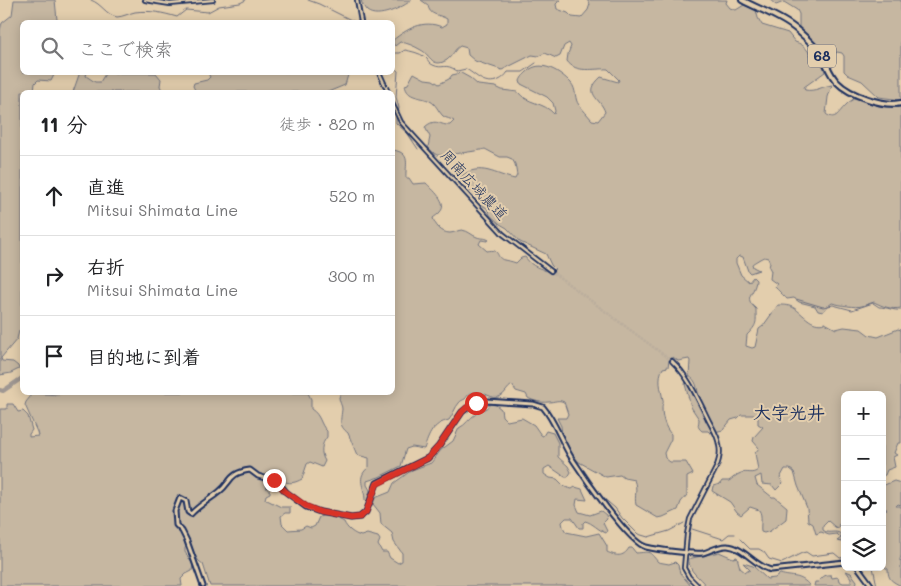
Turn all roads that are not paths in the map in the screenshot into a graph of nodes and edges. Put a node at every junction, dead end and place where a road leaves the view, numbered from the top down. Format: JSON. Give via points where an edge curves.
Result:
{"nodes":[{"id":1,"x":145,"y":0,"type":"edge"},
{"id":2,"x":213,"y":0,"type":"edge"},
{"id":3,"x":358,"y":0,"type":"edge"},
{"id":4,"x":742,"y":0,"type":"edge"},
{"id":5,"x":361,"y":20,"type":"edge"},
{"id":6,"x":380,"y":75,"type":"edge"},
{"id":7,"x":387,"y":90,"type":"edge"},
{"id":8,"x":901,"y":103,"type":"edge"},
{"id":9,"x":395,"y":109,"type":"edge"},
{"id":10,"x":551,"y":271,"type":"tunnel mouth"},
{"id":11,"x":672,"y":361,"type":"tunnel mouth"},
{"id":12,"x":685,"y":552,"type":"junction"},
{"id":13,"x":841,"y":562,"type":"edge"},
{"id":14,"x":861,"y":571,"type":"edge"},
{"id":15,"x":204,"y":586,"type":"edge"},
{"id":16,"x":698,"y":586,"type":"edge"},
{"id":17,"x":872,"y":586,"type":"edge"}],
"edges":[{"from":1,"to":2,"type":"street","via":[[170,4]]},
{"from":3,"to":5,"type":"street"},
{"from":4,"to":8,"type":"main road","number":"68","via":[[785,20],[799,32],[821,54],[842,86],[880,103]]},
{"from":6,"to":7,"type":"street"},
{"from":9,"to":10,"type":"street","name":"周南広域農道","via":[[401,122],[486,216]]},
{"from":11,"to":12,"type":"street","via":[[681,370],[720,446],[716,468],[690,519]]},
{"from":12,"to":13,"type":"main road","via":[[700,553],[732,546],[771,570]]},
{"from":12,"to":15,"type":"main road","via":[[644,547],[636,542],[575,463],[543,407],[488,401],[466,408],[428,458],[377,484],[368,509],[360,517],[320,512],[286,492],[278,482],[250,470],[231,477],[219,492],[191,514],[186,501],[180,498],[175,511],[176,525],[187,541]]},
{"from":12,"to":16,"type":"street","via":[[686,573]]},
{"from":14,"to":17,"type":"main road"}]}
